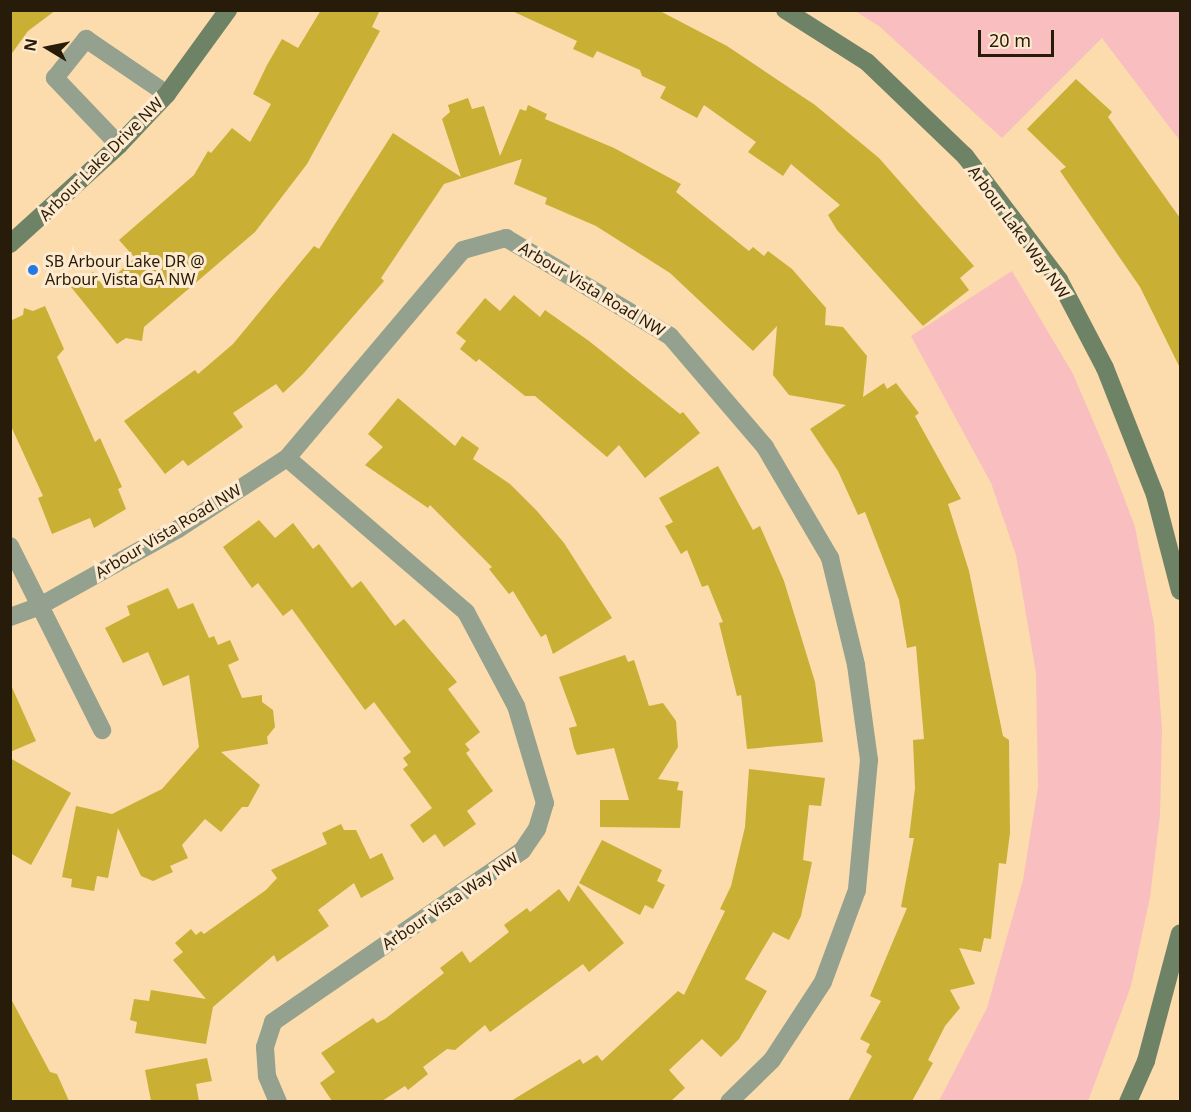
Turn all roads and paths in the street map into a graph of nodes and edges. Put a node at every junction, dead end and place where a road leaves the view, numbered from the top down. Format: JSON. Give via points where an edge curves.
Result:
{"nodes":[{"id":1,"x":228,"y":10,"type":"edge"},
{"id":2,"x":785,"y":10,"type":"edge"},
{"id":3,"x":167,"y":94,"type":"junction"},
{"id":4,"x":119,"y":145,"type":"junction"},
{"id":5,"x":10,"y":244,"type":"edge"},
{"id":6,"x":288,"y":458,"type":"junction"},
{"id":7,"x":10,"y":546,"type":"edge"},
{"id":8,"x":1180,"y":591,"type":"edge"},
{"id":9,"x":38,"y":607,"type":"junction"},
{"id":10,"x":10,"y":617,"type":"edge"},
{"id":11,"x":102,"y":730,"type":"dead end"},
{"id":12,"x":1180,"y":933,"type":"edge"},
{"id":13,"x":278,"y":1101,"type":"edge"},
{"id":14,"x":729,"y":1101,"type":"edge"},
{"id":15,"x":1128,"y":1101,"type":"edge"}],
"edges":[{"from":1,"to":3,"type":"street","name":"Arbour Lake Drive NW"},
{"from":2,"to":8,"type":"street","name":"Arbour Lake Way NW","via":[[867,62],[965,156],[1059,280],[1105,368],[1155,495]]},
{"from":3,"to":4,"type":"street","name":"Arbour Lake Drive NW"},
{"from":3,"to":4,"type":"street","via":[[86,39],[55,78]]},
{"from":4,"to":5,"type":"street","name":"Arbour Lake Drive NW"},
{"from":6,"to":9,"type":"street","name":"Arbour Vista Road NW","via":[[178,529]]},
{"from":6,"to":13,"type":"street","name":"Arbour Vista Way NW","via":[[466,612],[516,706],[545,803],[537,829],[522,851],[273,1022],[265,1047],[267,1076]]},
{"from":6,"to":14,"type":"street","name":"Arbour Vista Road NW","via":[[463,250],[506,238],[670,336],[765,447],[830,558],[856,664],[869,760],[857,890],[823,982],[772,1060]]},
{"from":7,"to":9,"type":"street"},
{"from":9,"to":10,"type":"street","name":"Arbour Vista Road NW"},
{"from":9,"to":11,"type":"street"},
{"from":12,"to":15,"type":"street","via":[[1146,1061]]}]}
